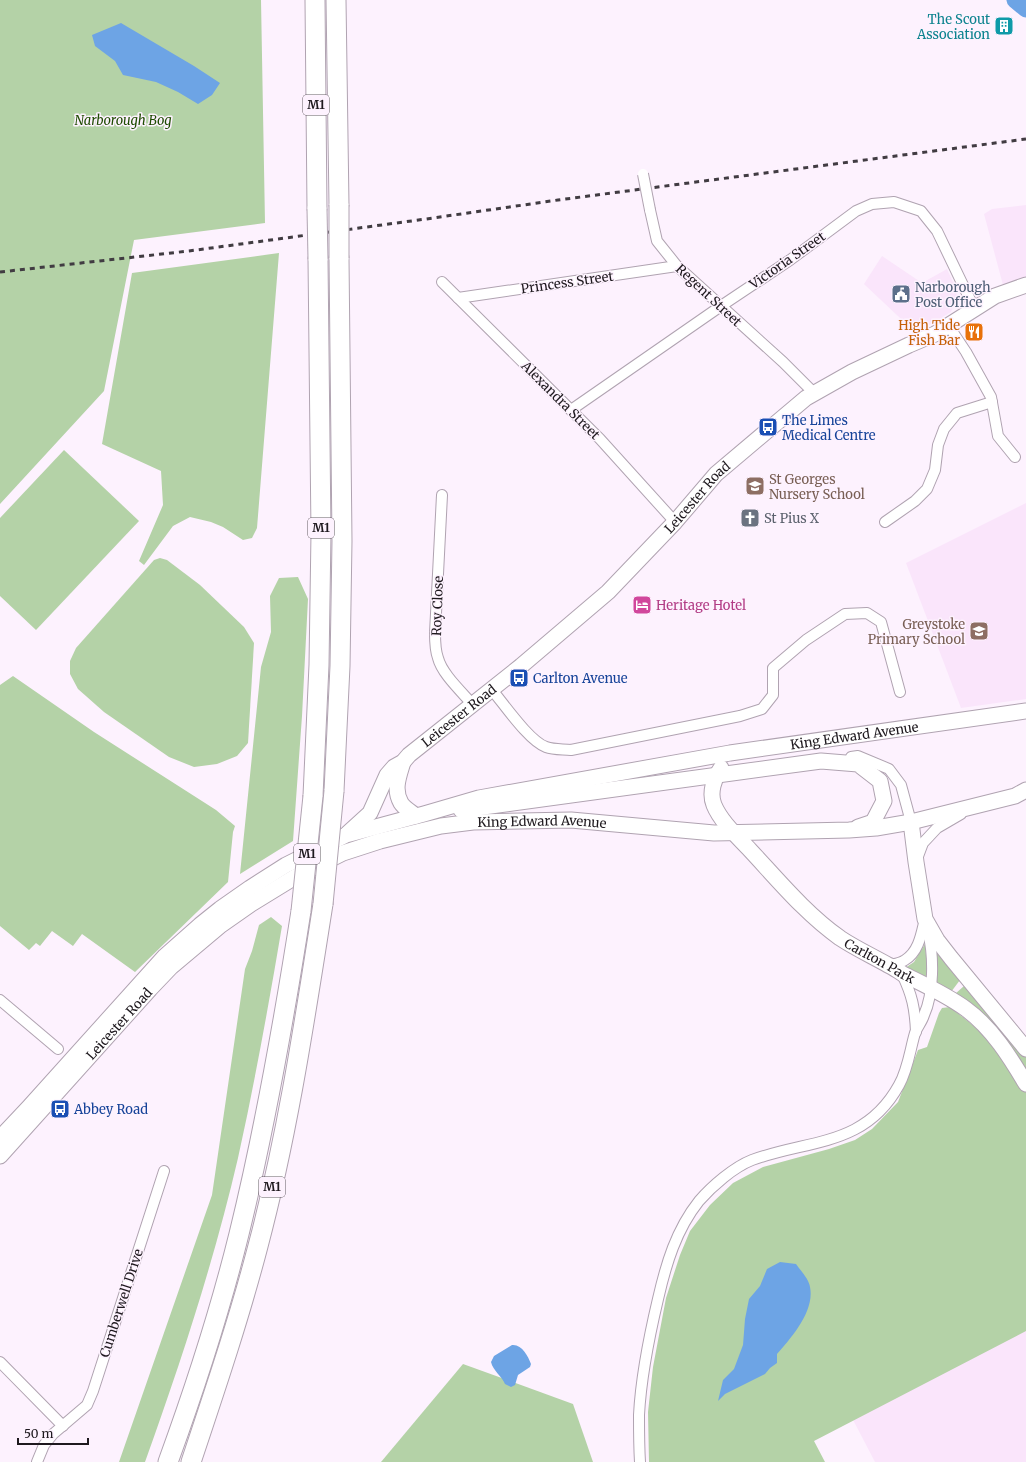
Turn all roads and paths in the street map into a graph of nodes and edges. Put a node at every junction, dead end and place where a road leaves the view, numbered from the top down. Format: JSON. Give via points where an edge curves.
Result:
{"nodes":[{"id":1,"x":315,"y":0,"type":"edge"},
{"id":2,"x":336,"y":0,"type":"edge"},
{"id":3,"x":643,"y":174,"type":"dead end"},
{"id":4,"x":677,"y":266,"type":"junction"},
{"id":5,"x":442,"y":282,"type":"dead end"},
{"id":6,"x":1026,"y":285,"type":"edge"},
{"id":7,"x":458,"y":298,"type":"junction"},
{"id":8,"x":721,"y":306,"type":"junction"},
{"id":9,"x":974,"y":308,"type":"junction"},
{"id":10,"x":948,"y":325,"type":"junction"},
{"id":11,"x":814,"y":394,"type":"junction"},
{"id":12,"x":992,"y":402,"type":"junction"},
{"id":13,"x":571,"y":410,"type":"junction"},
{"id":14,"x":1015,"y":457,"type":"dead end"},
{"id":15,"x":442,"y":495,"type":"dead end"},
{"id":16,"x":675,"y":522,"type":"junction"},
{"id":17,"x":885,"y":522,"type":"dead end"},
{"id":18,"x":492,"y":690,"type":"junction"},
{"id":19,"x":900,"y":692,"type":"dead end"},
{"id":20,"x":473,"y":705,"type":"junction"},
{"id":21,"x":1026,"y":711,"type":"edge"},
{"id":22,"x":730,"y":753,"type":"junction"},
{"id":23,"x":821,"y":761,"type":"junction"},
{"id":24,"x":403,"y":762,"type":"junction"},
{"id":25,"x":716,"y":774,"type":"junction"},
{"id":26,"x":1026,"y":790,"type":"edge"},
{"id":27,"x":975,"y":806,"type":"junction"},
{"id":28,"x":420,"y":815,"type":"junction"},
{"id":29,"x":912,"y":822,"type":"junction"},
{"id":30,"x":849,"y":830,"type":"junction"},
{"id":31,"x":732,"y":832,"type":"junction"},
{"id":32,"x":346,"y":835,"type":"junction"},
{"id":33,"x":916,"y":862,"type":"junction"},
{"id":34,"x":250,"y":888,"type":"joint"},
{"id":35,"x":252,"y":904,"type":"joint"},
{"id":36,"x":925,"y":919,"type":"junction"},
{"id":37,"x":896,"y":970,"type":"junction"},
{"id":38,"x":931,"y":987,"type":"junction"},
{"id":39,"x":0,"y":1000,"type":"edge"},
{"id":40,"x":916,"y":1032,"type":"junction"},
{"id":41,"x":58,"y":1049,"type":"dead end"},
{"id":42,"x":1026,"y":1049,"type":"edge"},
{"id":43,"x":1026,"y":1084,"type":"edge"},
{"id":44,"x":0,"y":1138,"type":"edge"},
{"id":45,"x":0,"y":1156,"type":"edge"},
{"id":46,"x":164,"y":1171,"type":"dead end"},
{"id":47,"x":0,"y":1362,"type":"edge"},
{"id":48,"x":63,"y":1426,"type":"junction"},
{"id":49,"x":37,"y":1462,"type":"edge"},
{"id":50,"x":168,"y":1462,"type":"edge"},
{"id":51,"x":191,"y":1462,"type":"edge"},
{"id":52,"x":640,"y":1462,"type":"edge"}],
"edges":[{"from":1,"to":50,"type":"highway","number":"M1","bridge":true,"via":[[321,534],[313,796],[301,911],[259,1146],[218,1309]]},
{"from":2,"to":51,"type":"highway","number":"M1","bridge":true,"via":[[342,541],[334,791],[323,904],[294,1078],[262,1231]]},
{"from":3,"to":4,"type":"street","name":"Regent Street","bridge":true,"via":[[657,241]]},
{"from":4,"to":7,"type":"street","name":"Princess Street"},
{"from":4,"to":8,"type":"street","name":"Regent Street"},
{"from":5,"to":7,"type":"street","name":"Alexandra Street"},
{"from":6,"to":9,"type":"main road","name":"Leicester Road","via":[[995,296]]},
{"from":7,"to":13,"type":"street","name":"Alexandra Street"},
{"from":8,"to":9,"type":"street","name":"Victoria Street","via":[[790,260],[856,211],[872,204],[894,202],[921,211],[937,231]]},
{"from":8,"to":11,"type":"street","name":"Regent Street"},
{"from":8,"to":13,"type":"street","name":"Victoria Street"},
{"from":9,"to":10,"type":"main road","name":"Leicester Road"},
{"from":10,"to":11,"type":"main road","name":"Leicester Road","via":[[935,334],[852,372]]},
{"from":10,"to":12,"type":"street","via":[[984,383]]},
{"from":11,"to":16,"type":"main road","name":"Leicester Road","via":[[716,474]]},
{"from":12,"to":14,"type":"street","via":[[998,436]]},
{"from":12,"to":17,"type":"street","via":[[957,413],[944,429],[938,445],[935,470],[927,489],[915,501]]},
{"from":13,"to":16,"type":"street","name":"Alexandra Street"},
{"from":15,"to":20,"type":"street","name":"Roy Close","via":[[436,651],[445,671]]},
{"from":16,"to":18,"type":"main road","name":"Leicester Road","via":[[608,592]]},
{"from":18,"to":19,"type":"street","via":[[533,738],[552,749],[571,750],[740,716],[762,709],[773,695],[773,668],[806,640],[845,614],[866,613],[881,622]]},
{"from":18,"to":20,"type":"main road","name":"Leicester Road"},
{"from":20,"to":24,"type":"main road","name":"Leicester Road"},
{"from":21,"to":22,"type":"main road","name":"King Edward Avenue"},
{"from":22,"to":25,"type":"main road"},
{"from":22,"to":28,"type":"main road","name":"King Edward Avenue","via":[[479,798]]},
{"from":23,"to":25,"type":"main road","name":"King Edward Avenue"},
{"from":23,"to":29,"type":"street","via":[[858,756],[889,768],[901,785]]},
{"from":23,"to":30,"type":"main road","name":"King Edward Avenue","via":[[858,764],[880,781],[884,801],[872,822]]},
{"from":24,"to":28,"type":"main road","name":"Leicester Road","via":[[397,778],[398,795],[401,804]]},
{"from":24,"to":32,"type":"main road","name":"Leicester Road","via":[[387,775],[370,813]]},
{"from":25,"to":28,"type":"main road","name":"King Edward Avenue"},
{"from":25,"to":31,"type":"main road","name":"Carlton Park","via":[[712,791],[714,805]]},
{"from":26,"to":27,"type":"main road","name":"King Edward Avenue","via":[[1015,796]]},
{"from":27,"to":29,"type":"main road","name":"King Edward Avenue"},
{"from":27,"to":33,"type":"street","via":[[937,828],[923,843]]},
{"from":28,"to":32,"type":"main road","name":"King Edward Avenue"},
{"from":29,"to":30,"type":"main road","name":"King Edward Avenue"},
{"from":29,"to":33,"type":"main road"},
{"from":30,"to":31,"type":"main road","name":"King Edward Avenue"},
{"from":31,"to":35,"type":"main road","name":"King Edward Avenue","via":[[714,834],[571,820],[473,822],[441,826],[343,853],[295,877]]},
{"from":31,"to":37,"type":"main road","name":"Carlton Park","via":[[812,916],[840,938]]},
{"from":32,"to":34,"type":"main road","name":"King Edward Avenue","via":[[286,865]]},
{"from":33,"to":36,"type":"main road"},
{"from":34,"to":44,"type":"main road","name":"Leicester Road","via":[[215,913],[165,956]]},
{"from":35,"to":45,"type":"main road","name":"Leicester Road","via":[[221,925],[171,968]]},
{"from":36,"to":37,"type":"street","via":[[920,941]]},
{"from":36,"to":38,"type":"street","via":[[931,944]]},
{"from":36,"to":42,"type":"main road","via":[[937,940]]},
{"from":37,"to":38,"type":"main road","name":"Carlton Park"},
{"from":37,"to":40,"type":"street","via":[[910,990]]},
{"from":38,"to":40,"type":"street","via":[[925,1014]]},
{"from":38,"to":43,"type":"main road","name":"Carlton Park","via":[[983,1023]]},
{"from":39,"to":41,"type":"street"},
{"from":40,"to":52,"type":"street","via":[[900,1084],[869,1121],[843,1136],[751,1160],[716,1185],[700,1200],[684,1222],[663,1275],[649,1333],[639,1414]]},
{"from":46,"to":48,"type":"street","name":"Cumberwell Drive","via":[[93,1390],[87,1405]]},
{"from":47,"to":48,"type":"street"},
{"from":48,"to":49,"type":"street","name":"Cumberwell Drive","via":[[44,1445]]}]}
